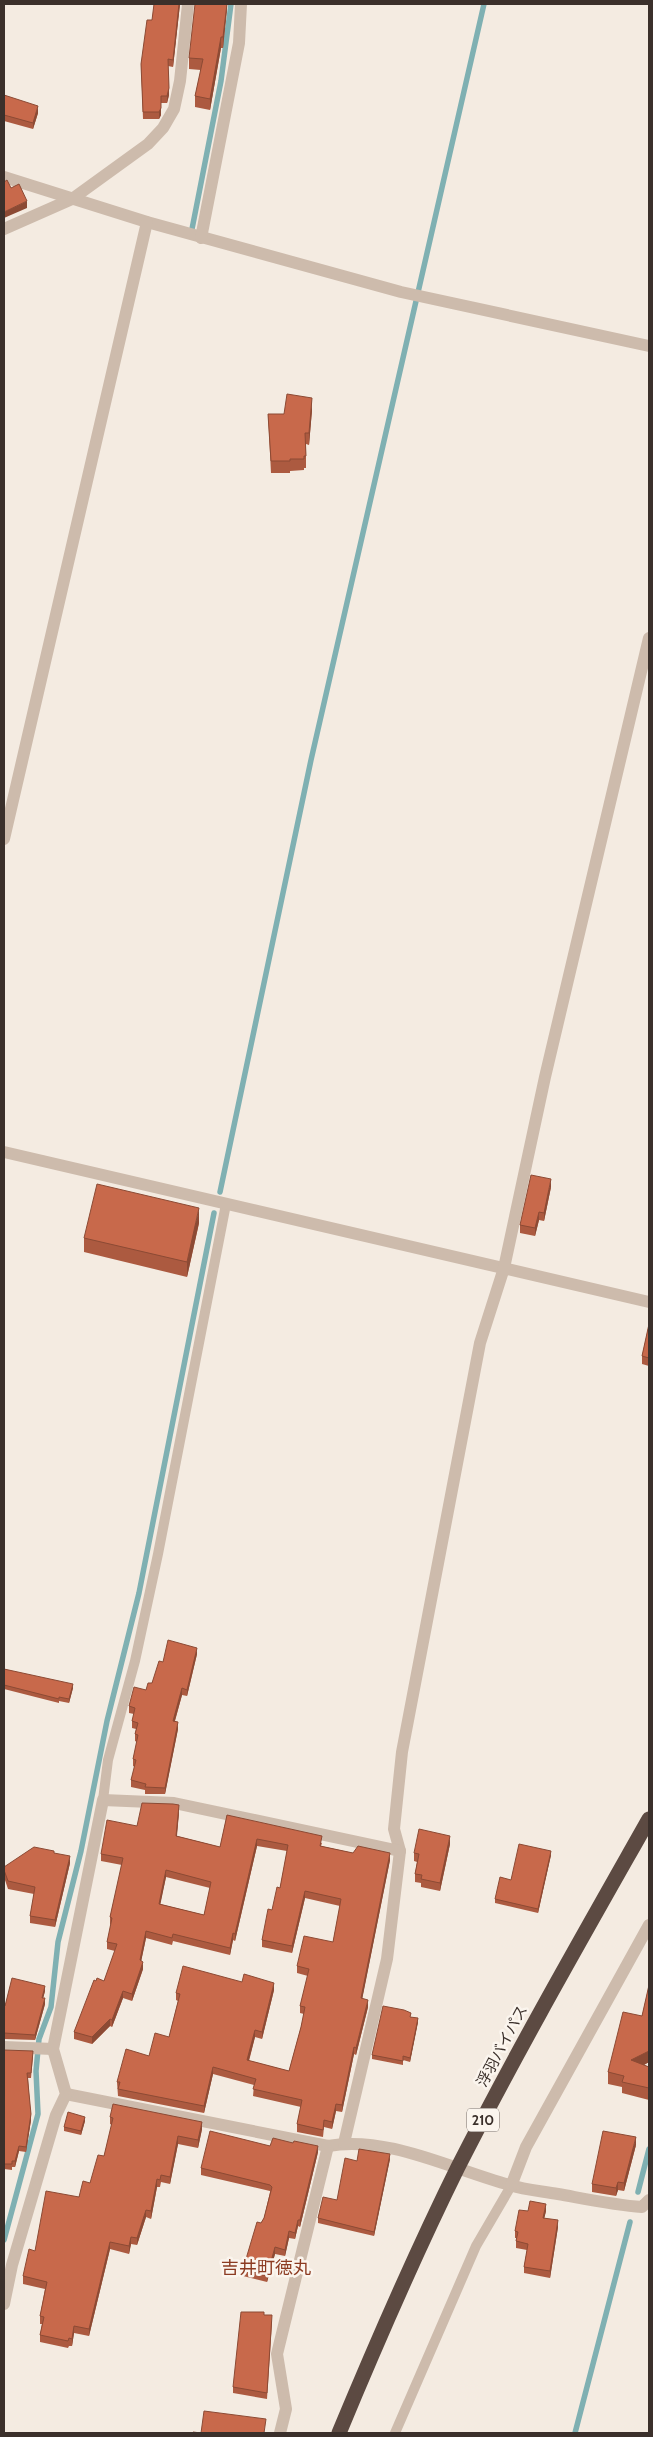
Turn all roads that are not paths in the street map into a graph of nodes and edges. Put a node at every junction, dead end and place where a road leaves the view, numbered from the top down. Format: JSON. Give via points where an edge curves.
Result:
{"nodes":[{"id":1,"x":188,"y":4,"type":"edge"},
{"id":2,"x":241,"y":4,"type":"edge"},
{"id":3,"x":4,"y":177,"type":"edge"},
{"id":4,"x":72,"y":199,"type":"junction"},
{"id":5,"x":147,"y":222,"type":"junction"},
{"id":6,"x":4,"y":229,"type":"edge"},
{"id":7,"x":201,"y":238,"type":"junction"},
{"id":8,"x":649,"y":346,"type":"edge"},
{"id":9,"x":649,"y":638,"type":"edge"},
{"id":10,"x":4,"y":839,"type":"edge"},
{"id":11,"x":4,"y":1152,"type":"edge"},
{"id":12,"x":226,"y":1204,"type":"junction"},
{"id":13,"x":504,"y":1268,"type":"junction"},
{"id":14,"x":649,"y":1302,"type":"edge"},
{"id":15,"x":103,"y":1800,"type":"junction"},
{"id":16,"x":649,"y":1819,"type":"edge"},
{"id":17,"x":400,"y":1851,"type":"junction"},
{"id":18,"x":649,"y":1925,"type":"edge"},
{"id":19,"x":4,"y":2047,"type":"edge"},
{"id":20,"x":48,"y":2049,"type":"junction"},
{"id":21,"x":66,"y":2094,"type":"junction"},
{"id":22,"x":344,"y":2143,"type":"junction"},
{"id":23,"x":328,"y":2146,"type":"junction"},
{"id":24,"x":458,"y":2168,"type":"junction"},
{"id":25,"x":511,"y":2186,"type":"junction"},
{"id":26,"x":649,"y":2200,"type":"edge"},
{"id":27,"x":4,"y":2304,"type":"edge"},
{"id":28,"x":280,"y":2433,"type":"edge"},
{"id":29,"x":339,"y":2433,"type":"edge"},
{"id":30,"x":394,"y":2433,"type":"edge"}],
"edges":[{"from":1,"to":4,"type":"street","via":[[180,81],[174,109],[163,128],[148,144]]},
{"from":2,"to":7,"type":"street","via":[[239,42]]},
{"from":3,"to":4,"type":"street"},
{"from":4,"to":5,"type":"street"},
{"from":4,"to":6,"type":"street"},
{"from":5,"to":7,"type":"street"},
{"from":5,"to":10,"type":"street"},
{"from":7,"to":8,"type":"street","via":[[430,299]]},
{"from":9,"to":13,"type":"street"},
{"from":11,"to":12,"type":"street"},
{"from":12,"to":13,"type":"street"},
{"from":12,"to":15,"type":"lane","via":[[158,1554],[135,1661],[108,1760]]},
{"from":13,"to":14,"type":"street"},
{"from":13,"to":17,"type":"street","via":[[480,1343],[402,1752],[394,1829]]},
{"from":15,"to":17,"type":"street","via":[[174,1803]]},
{"from":15,"to":20,"type":"street"},
{"from":16,"to":24,"type":"highway","name":"浮羽バイパス","number":"210","via":[[556,1983]]},
{"from":17,"to":22,"type":"street","via":[[386,1959]]},
{"from":18,"to":25,"type":"street","via":[[526,2147]]},
{"from":19,"to":20,"type":"street"},
{"from":20,"to":21,"type":"street"},
{"from":21,"to":23,"type":"street"},
{"from":21,"to":27,"type":"street","via":[[56,2115],[12,2265]]},
{"from":22,"to":23,"type":"street"},
{"from":22,"to":24,"type":"street","via":[[372,2145]]},
{"from":23,"to":28,"type":"street","via":[[277,2354],[286,2409]]},
{"from":24,"to":25,"type":"street"},
{"from":24,"to":29,"type":"highway","name":"浮羽バイパス","number":"210"},
{"from":25,"to":26,"type":"street","via":[[619,2205],[642,2206]]},
{"from":25,"to":30,"type":"lane","via":[[476,2246]]}]}
